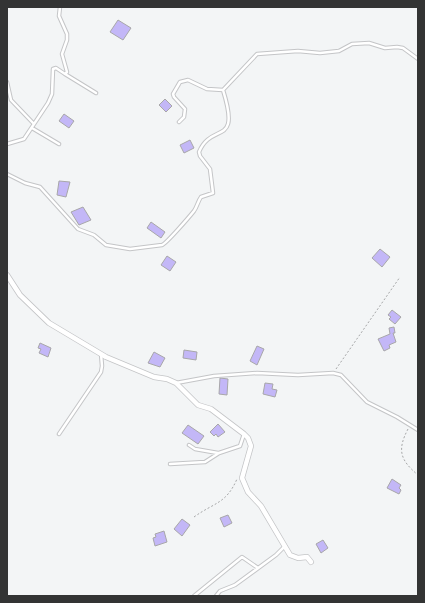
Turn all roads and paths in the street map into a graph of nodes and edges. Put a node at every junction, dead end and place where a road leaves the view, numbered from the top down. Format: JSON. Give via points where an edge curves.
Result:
{"nodes":[{"id":1,"x":60,"y":7,"type":"edge"},
{"id":2,"x":418,"y":59,"type":"edge"},
{"id":3,"x":65,"y":74,"type":"junction"},
{"id":4,"x":7,"y":82,"type":"edge"},
{"id":5,"x":223,"y":90,"type":"junction"},
{"id":6,"x":96,"y":93,"type":"dead end"},
{"id":7,"x":179,"y":122,"type":"dead end"},
{"id":8,"x":34,"y":124,"type":"junction"},
{"id":9,"x":32,"y":128,"type":"junction"},
{"id":10,"x":7,"y":144,"type":"edge"},
{"id":11,"x":59,"y":144,"type":"dead end"},
{"id":12,"x":7,"y":174,"type":"edge"},
{"id":13,"x":7,"y":274,"type":"edge"},
{"id":14,"x":400,"y":277,"type":"dead end"},
{"id":15,"x":101,"y":354,"type":"junction"},
{"id":16,"x":333,"y":373,"type":"junction"},
{"id":17,"x":176,"y":383,"type":"junction"},
{"id":18,"x":411,"y":425,"type":"junction"},
{"id":19,"x":418,"y":430,"type":"edge"},
{"id":20,"x":59,"y":434,"type":"dead end"},
{"id":21,"x":244,"y":434,"type":"junction"},
{"id":22,"x":189,"y":445,"type":"dead end"},
{"id":23,"x":219,"y":453,"type":"junction"},
{"id":24,"x":170,"y":464,"type":"dead end"},
{"id":25,"x":418,"y":475,"type":"edge"},
{"id":26,"x":238,"y":478,"type":"dead end"},
{"id":27,"x":194,"y":517,"type":"dead end"},
{"id":28,"x":285,"y":545,"type":"junction"},
{"id":29,"x":311,"y":562,"type":"dead end"},
{"id":30,"x":258,"y":568,"type":"junction"},
{"id":31,"x":194,"y":596,"type":"edge"},
{"id":32,"x":216,"y":596,"type":"edge"}],
"edges":[{"from":1,"to":3,"type":"lane","via":[[59,16],[67,34],[62,54],[67,69]]},
{"from":2,"to":5,"type":"lane","via":[[397,46],[384,48],[368,43],[352,44],[342,51],[320,53],[298,50],[264,52],[252,57],[231,84]]},
{"from":3,"to":6,"type":"lane"},
{"from":3,"to":8,"type":"lane","via":[[59,69],[53,69],[51,98]]},
{"from":4,"to":8,"type":"lane","via":[[11,100]]},
{"from":5,"to":7,"type":"lane","via":[[207,89],[188,80],[180,82],[173,94],[185,109],[184,117]]},
{"from":5,"to":12,"type":"lane","via":[[230,116],[229,126],[209,140],[199,152],[210,169],[213,193],[201,197],[194,210],[166,244],[152,248],[130,249],[106,245],[94,235],[78,229],[40,188]]},
{"from":8,"to":9,"type":"lane"},
{"from":9,"to":10,"type":"lane","via":[[24,139]]},
{"from":9,"to":11,"type":"lane"},
{"from":13,"to":15,"type":"street","via":[[20,295],[48,323]]},
{"from":14,"to":16,"type":"path"},
{"from":15,"to":17,"type":"street","via":[[154,377]]},
{"from":15,"to":20,"type":"lane","via":[[101,372]]},
{"from":16,"to":17,"type":"lane","via":[[257,373],[214,376]]},
{"from":16,"to":18,"type":"lane","via":[[341,375],[367,402]]},
{"from":17,"to":21,"type":"street","via":[[198,405],[211,409]]},
{"from":18,"to":19,"type":"lane"},
{"from":18,"to":25,"type":"path","via":[[401,448],[401,455]]},
{"from":21,"to":23,"type":"lane","via":[[240,446]]},
{"from":21,"to":28,"type":"street","via":[[251,446],[242,478],[248,492]]},
{"from":22,"to":23,"type":"lane","via":[[195,449]]},
{"from":23,"to":24,"type":"lane","via":[[205,462]]},
{"from":26,"to":27,"type":"path","via":[[234,490],[227,497]]},
{"from":28,"to":29,"type":"street","via":[[290,555],[298,558],[307,557]]},
{"from":28,"to":30,"type":"lane","via":[[276,556]]},
{"from":30,"to":31,"type":"lane","via":[[242,557]]},
{"from":30,"to":32,"type":"lane"}]}
